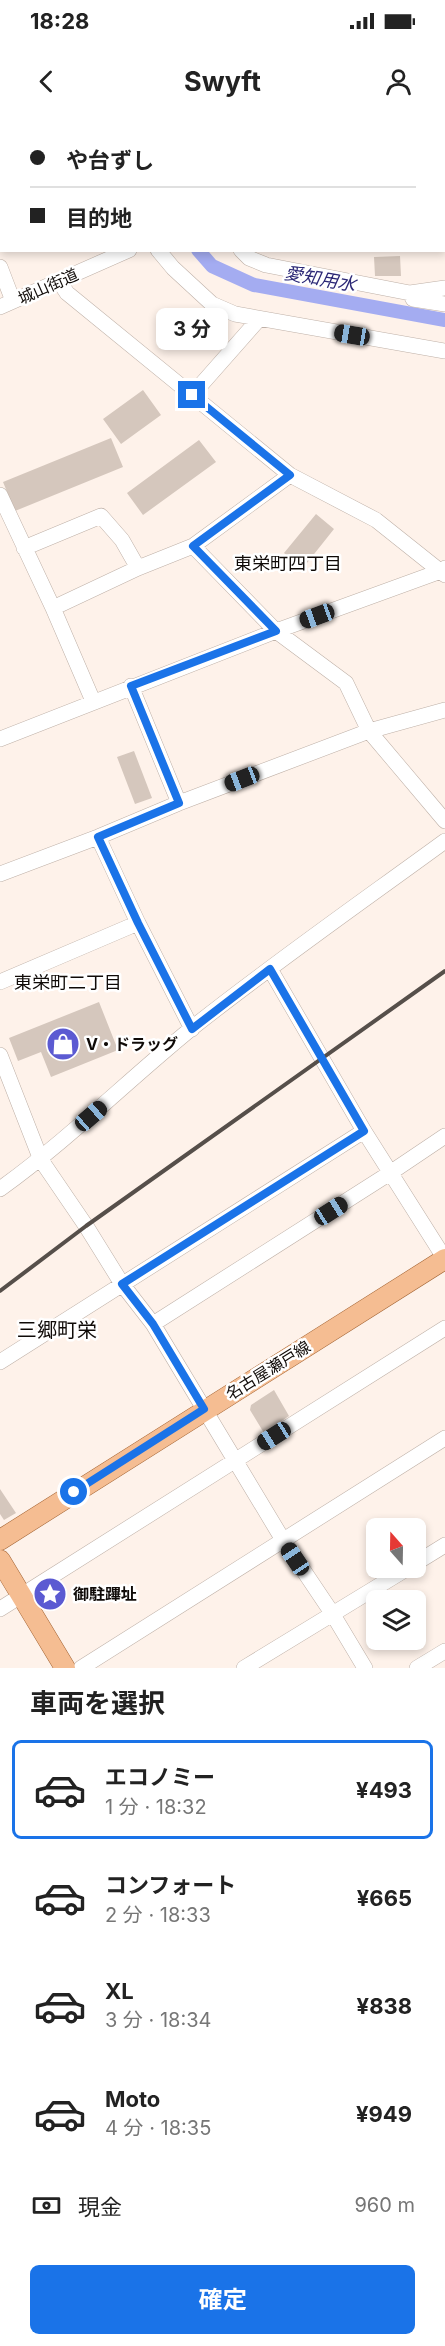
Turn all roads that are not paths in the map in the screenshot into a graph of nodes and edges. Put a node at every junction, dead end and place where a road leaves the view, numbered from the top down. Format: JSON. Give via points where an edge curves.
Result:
{"nodes":[{"id":1,"x":124,"y":252,"type":"edge"},
{"id":2,"x":160,"y":252,"type":"edge"},
{"id":3,"x":243,"y":252,"type":"edge"},
{"id":4,"x":0,"y":267,"type":"edge"},
{"id":5,"x":59,"y":281,"type":"junction"},
{"id":6,"x":445,"y":288,"type":"edge"},
{"id":7,"x":410,"y":293,"type":"junction"},
{"id":8,"x":6,"y":304,"type":"edge"},
{"id":9,"x":445,"y":304,"type":"edge"},
{"id":10,"x":259,"y":319,"type":"junction"},
{"id":11,"x":445,"y":351,"type":"edge"},
{"id":12,"x":192,"y":395,"type":"junction"},
{"id":13,"x":290,"y":475,"type":"junction"},
{"id":14,"x":0,"y":495,"type":"edge"},
{"id":15,"x":193,"y":546,"type":"junction"},
{"id":16,"x":24,"y":548,"type":"junction"},
{"id":17,"x":138,"y":568,"type":"junction"},
{"id":18,"x":444,"y":571,"type":"edge"},
{"id":19,"x":53,"y":608,"type":"junction"},
{"id":20,"x":276,"y":631,"type":"junction"},
{"id":21,"x":131,"y":686,"type":"junction"},
{"id":22,"x":93,"y":701,"type":"junction"},
{"id":23,"x":445,"y":710,"type":"edge"},
{"id":24,"x":369,"y":731,"type":"junction"},
{"id":25,"x":0,"y":739,"type":"edge"},
{"id":26,"x":179,"y":803,"type":"junction"},
{"id":27,"x":445,"y":821,"type":"edge"},
{"id":28,"x":98,"y":837,"type":"junction"},
{"id":29,"x":445,"y":841,"type":"edge"},
{"id":30,"x":0,"y":874,"type":"edge"},
{"id":31,"x":138,"y":923,"type":"junction"},
{"id":32,"x":270,"y":969,"type":"junction"},
{"id":33,"x":0,"y":982,"type":"edge"},
{"id":34,"x":192,"y":1029,"type":"junction"},
{"id":35,"x":0,"y":1055,"type":"edge"},
{"id":36,"x":4,"y":1077,"type":"edge"},
{"id":37,"x":364,"y":1131,"type":"junction"},
{"id":38,"x":445,"y":1136,"type":"edge"},
{"id":39,"x":40,"y":1160,"type":"junction"},
{"id":40,"x":390,"y":1173,"type":"junction"},
{"id":41,"x":0,"y":1189,"type":"edge"},
{"id":42,"x":445,"y":1259,"type":"edge"},
{"id":43,"x":122,"y":1284,"type":"junction"},
{"id":44,"x":153,"y":1324,"type":"junction"},
{"id":45,"x":445,"y":1328,"type":"edge"},
{"id":46,"x":0,"y":1362,"type":"edge"},
{"id":47,"x":204,"y":1409,"type":"junction"},
{"id":48,"x":445,"y":1438,"type":"edge"},
{"id":49,"x":236,"y":1460,"type":"junction"},
{"id":50,"x":0,"y":1540,"type":"edge"},
{"id":51,"x":283,"y":1540,"type":"junction"},
{"id":52,"x":445,"y":1545,"type":"edge"},
{"id":53,"x":426,"y":1557,"type":"edge"},
{"id":54,"x":0,"y":1560,"type":"edge"},
{"id":55,"x":391,"y":1578,"type":"edge"},
{"id":56,"x":22,"y":1596,"type":"junction"},
{"id":57,"x":0,"y":1609,"type":"edge"},
{"id":58,"x":332,"y":1613,"type":"junction"},
{"id":59,"x":445,"y":1651,"type":"edge"},
{"id":60,"x":65,"y":1668,"type":"edge"},
{"id":61,"x":81,"y":1668,"type":"edge"},
{"id":62,"x":244,"y":1668,"type":"edge"},
{"id":63,"x":365,"y":1668,"type":"edge"},
{"id":64,"x":417,"y":1668,"type":"edge"}],
"edges":[{"from":1,"to":5,"type":"street","name":"城山街道"},
{"from":2,"to":10,"type":"street","via":[[212,304]]},
{"from":3,"to":7,"type":"street","via":[[266,266]]},
{"from":4,"to":8,"type":"street"},
{"from":5,"to":8,"type":"street","name":"城山街道"},
{"from":5,"to":12,"type":"street","via":[[67,293]]},
{"from":6,"to":7,"type":"street"},
{"from":7,"to":9,"type":"street","via":[[413,300]]},
{"from":10,"to":11,"type":"street"},
{"from":10,"to":12,"type":"street"},
{"from":12,"to":13,"type":"street"},
{"from":13,"to":15,"type":"street"},
{"from":13,"to":18,"type":"street","via":[[376,520]]},
{"from":14,"to":16,"type":"street"},
{"from":15,"to":17,"type":"street"},
{"from":15,"to":20,"type":"street"},
{"from":16,"to":17,"type":"street","via":[[101,516],[122,540]]},
{"from":16,"to":19,"type":"street"},
{"from":17,"to":19,"type":"street"},
{"from":18,"to":20,"type":"street"},
{"from":19,"to":22,"type":"street"},
{"from":20,"to":21,"type":"street"},
{"from":20,"to":24,"type":"street","via":[[346,683]]},
{"from":21,"to":22,"type":"street"},
{"from":21,"to":26,"type":"street"},
{"from":22,"to":25,"type":"street"},
{"from":23,"to":24,"type":"street"},
{"from":24,"to":26,"type":"street"},
{"from":24,"to":27,"type":"street"},
{"from":26,"to":28,"type":"street"},
{"from":28,"to":30,"type":"street"},
{"from":28,"to":31,"type":"street"},
{"from":29,"to":32,"type":"street"},
{"from":31,"to":33,"type":"street"},
{"from":31,"to":34,"type":"street"},
{"from":32,"to":34,"type":"street"},
{"from":32,"to":37,"type":"street"},
{"from":34,"to":39,"type":"street"},
{"from":35,"to":36,"type":"street"},
{"from":36,"to":39,"type":"street"},
{"from":37,"to":40,"type":"street"},
{"from":37,"to":43,"type":"street"},
{"from":38,"to":40,"type":"street"},
{"from":39,"to":41,"type":"street"},
{"from":39,"to":43,"type":"street"},
{"from":40,"to":42,"type":"street"},
{"from":40,"to":44,"type":"street"},
{"from":42,"to":47,"type":"main road","name":"名古屋瀬戸線"},
{"from":43,"to":44,"type":"street"},
{"from":43,"to":46,"type":"street"},
{"from":44,"to":47,"type":"street"},
{"from":45,"to":49,"type":"street"},
{"from":47,"to":49,"type":"street"},
{"from":47,"to":50,"type":"main road","name":"名古屋瀬戸線"},
{"from":48,"to":51,"type":"street"},
{"from":49,"to":51,"type":"street"},
{"from":49,"to":56,"type":"street"},
{"from":51,"to":58,"type":"street"},
{"from":51,"to":61,"type":"street"},
{"from":52,"to":53,"type":"street"},
{"from":54,"to":56,"type":"main road"},
{"from":55,"to":58,"type":"street"},
{"from":56,"to":57,"type":"street"},
{"from":56,"to":60,"type":"main road"},
{"from":58,"to":62,"type":"street"},
{"from":58,"to":63,"type":"street"},
{"from":59,"to":64,"type":"street"}]}
